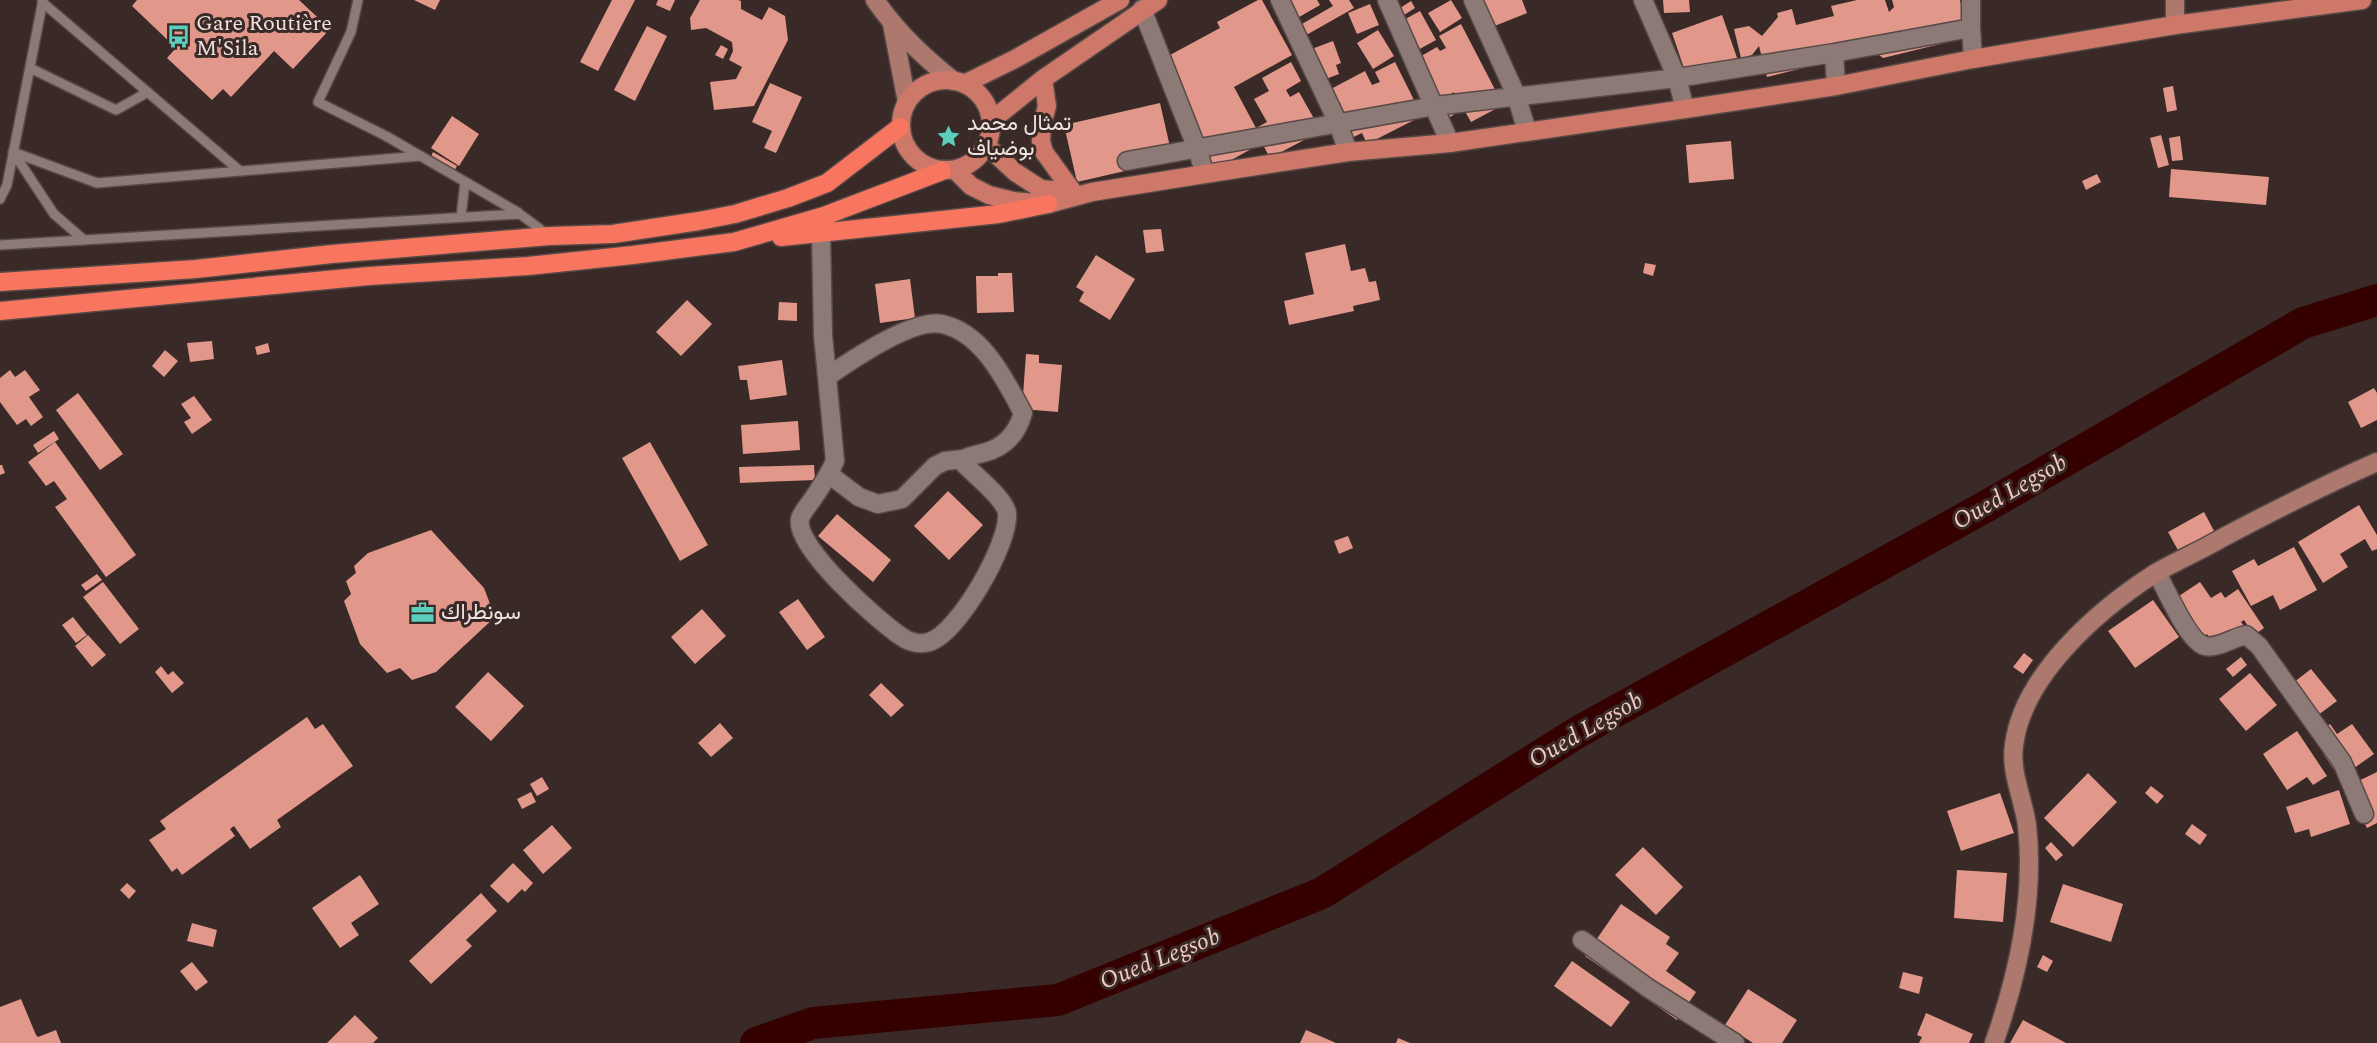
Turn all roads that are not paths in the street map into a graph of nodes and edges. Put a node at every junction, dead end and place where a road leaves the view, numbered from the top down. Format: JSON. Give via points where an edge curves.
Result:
{"nodes":[{"id":1,"x":358,"y":0,"type":"edge"},
{"id":2,"x":875,"y":0,"type":"edge"},
{"id":3,"x":1120,"y":0,"type":"edge"},
{"id":4,"x":1280,"y":0,"type":"edge"},
{"id":5,"x":1387,"y":0,"type":"edge"},
{"id":6,"x":1473,"y":0,"type":"edge"},
{"id":7,"x":1643,"y":0,"type":"edge"},
{"id":8,"x":1971,"y":0,"type":"edge"},
{"id":9,"x":2175,"y":0,"type":"edge"},
{"id":10,"x":43,"y":1,"type":"edge"},
{"id":11,"x":2354,"y":1,"type":"edge"},
{"id":12,"x":1150,"y":5,"type":"edge"},
{"id":13,"x":892,"y":24,"type":"junction"},
{"id":14,"x":2175,"y":25,"type":"junction"},
{"id":15,"x":1971,"y":28,"type":"junction"},
{"id":16,"x":1834,"y":53,"type":"junction"},
{"id":17,"x":1973,"y":59,"type":"junction"},
{"id":18,"x":30,"y":68,"type":"junction"},
{"id":19,"x":1677,"y":78,"type":"junction"},
{"id":20,"x":1043,"y":79,"type":"junction"},
{"id":21,"x":959,"y":82,"type":"junction"},
{"id":22,"x":1836,"y":86,"type":"junction"},
{"id":23,"x":148,"y":92,"type":"junction"},
{"id":24,"x":1516,"y":95,"type":"junction"},
{"id":25,"x":907,"y":102,"type":"junction"},
{"id":26,"x":1435,"y":106,"type":"junction"},
{"id":27,"x":1685,"y":109,"type":"junction"},
{"id":28,"x":991,"y":121,"type":"junction"},
{"id":29,"x":1338,"y":123,"type":"junction"},
{"id":30,"x":900,"y":127,"type":"junction"},
{"id":31,"x":1527,"y":131,"type":"junction"},
{"id":32,"x":1450,"y":142,"type":"junction"},
{"id":33,"x":987,"y":146,"type":"junction"},
{"id":34,"x":1197,"y":149,"type":"junction"},
{"id":35,"x":13,"y":152,"type":"junction"},
{"id":36,"x":1348,"y":152,"type":"junction"},
{"id":37,"x":421,"y":156,"type":"junction"},
{"id":38,"x":1127,"y":161,"type":"dead end"},
{"id":39,"x":949,"y":170,"type":"junction"},
{"id":40,"x":240,"y":171,"type":"junction"},
{"id":41,"x":1205,"y":174,"type":"junction"},
{"id":42,"x":465,"y":182,"type":"junction"},
{"id":43,"x":1073,"y":192,"type":"junction"},
{"id":44,"x":1092,"y":192,"type":"junction"},
{"id":45,"x":0,"y":199,"type":"edge"},
{"id":46,"x":1048,"y":204,"type":"junction"},
{"id":47,"x":520,"y":214,"type":"junction"},
{"id":48,"x":461,"y":217,"type":"junction"},
{"id":49,"x":821,"y":234,"type":"junction"},
{"id":50,"x":550,"y":236,"type":"junction"},
{"id":51,"x":84,"y":240,"type":"junction"},
{"id":52,"x":734,"y":242,"type":"junction"},
{"id":53,"x":0,"y":245,"type":"edge"},
{"id":54,"x":0,"y":282,"type":"edge"},
{"id":55,"x":0,"y":311,"type":"edge"},
{"id":56,"x":827,"y":377,"type":"junction"},
{"id":57,"x":964,"y":459,"type":"junction"},
{"id":58,"x":2377,"y":462,"type":"edge"},
{"id":59,"x":830,"y":475,"type":"junction"},
{"id":60,"x":2157,"y":573,"type":"junction"},
{"id":61,"x":2364,"y":814,"type":"dead end"},
{"id":62,"x":1582,"y":940,"type":"dead end"},
{"id":63,"x":1735,"y":1043,"type":"edge"},
{"id":64,"x":1994,"y":1043,"type":"edge"}],
"edges":[{"from":1,"to":37,"type":"lane","via":[[351,32],[318,102]]},
{"from":2,"to":13,"type":"main road"},
{"from":3,"to":21,"type":"main road","via":[[1015,59]]},
{"from":4,"to":29,"type":"street"},
{"from":5,"to":26,"type":"street"},
{"from":6,"to":24,"type":"street"},
{"from":7,"to":19,"type":"street"},
{"from":8,"to":15,"type":"street"},
{"from":9,"to":14,"type":"main road"},
{"from":10,"to":18,"type":"lane"},
{"from":10,"to":23,"type":"lane"},
{"from":11,"to":14,"type":"main road"},
{"from":12,"to":20,"type":"main road"},
{"from":12,"to":34,"type":"street"},
{"from":13,"to":21,"type":"main road","via":[[931,63]]},
{"from":13,"to":25,"type":"main road"},
{"from":14,"to":17,"type":"main road"},
{"from":15,"to":16,"type":"street"},
{"from":15,"to":17,"type":"street"},
{"from":16,"to":19,"type":"street"},
{"from":16,"to":22,"type":"street"},
{"from":17,"to":22,"type":"main road"},
{"from":18,"to":23,"type":"lane","via":[[116,110]]},
{"from":18,"to":35,"type":"lane"},
{"from":19,"to":24,"type":"street"},
{"from":19,"to":27,"type":"street"},
{"from":20,"to":28,"type":"main road"},
{"from":20,"to":43,"type":"main road","via":[[1047,106],[1041,141],[1044,152]]},
{"from":21,"to":25,"type":"main road","via":[[940,80],[927,84]]},
{"from":21,"to":28,"type":"main road","via":[[982,99]]},
{"from":22,"to":27,"type":"main road"},
{"from":23,"to":40,"type":"lane"},
{"from":24,"to":26,"type":"street"},
{"from":24,"to":31,"type":"street"},
{"from":25,"to":30,"type":"main road"},
{"from":26,"to":29,"type":"street"},
{"from":26,"to":32,"type":"street"},
{"from":27,"to":31,"type":"main road"},
{"from":28,"to":33,"type":"main road"},
{"from":29,"to":34,"type":"street"},
{"from":29,"to":36,"type":"street"},
{"from":30,"to":39,"type":"main road","via":[[909,152],[918,161],[930,168]]},
{"from":30,"to":50,"type":"highway","via":[[827,183],[788,198],[699,221],[613,234]]},
{"from":31,"to":32,"type":"main road"},
{"from":32,"to":36,"type":"main road"},
{"from":33,"to":39,"type":"main road","via":[[968,165]]},
{"from":33,"to":43,"type":"main road","via":[[1041,189]]},
{"from":34,"to":38,"type":"street"},
{"from":34,"to":41,"type":"street"},
{"from":35,"to":40,"type":"lane","via":[[97,183]]},
{"from":35,"to":45,"type":"lane","via":[[7,185]]},
{"from":35,"to":51,"type":"lane","via":[[54,214]]},
{"from":36,"to":41,"type":"main road"},
{"from":37,"to":40,"type":"lane"},
{"from":37,"to":42,"type":"lane"},
{"from":39,"to":46,"type":"main road","via":[[990,195]]},
{"from":39,"to":52,"type":"highway","via":[[824,216]]},
{"from":41,"to":44,"type":"main road"},
{"from":42,"to":47,"type":"lane"},
{"from":42,"to":48,"type":"lane"},
{"from":43,"to":44,"type":"main road"},
{"from":44,"to":46,"type":"main road"},
{"from":46,"to":49,"type":"highway","via":[[999,214]]},
{"from":47,"to":48,"type":"lane"},
{"from":47,"to":50,"type":"lane"},
{"from":48,"to":51,"type":"lane"},
{"from":49,"to":52,"type":"highway"},
{"from":49,"to":56,"type":"street"},
{"from":50,"to":54,"type":"highway"},
{"from":51,"to":53,"type":"lane"},
{"from":52,"to":55,"type":"highway","via":[[528,266],[369,276]]},
{"from":56,"to":57,"type":"street","via":[[873,348],[920,326],[940,323],[958,330],[990,357],[1023,413],[1018,430],[1000,447]]},
{"from":56,"to":59,"type":"street","via":[[834,460]]},
{"from":57,"to":59,"type":"street","via":[[935,466],[902,499],[878,504],[859,497]]},
{"from":57,"to":59,"type":"street","via":[[965,465],[1003,503],[1007,512],[1005,527],[979,587],[941,636],[928,642],[903,638],[850,592],[810,550],[801,534],[800,518]]},
{"from":58,"to":60,"type":"main road"},
{"from":60,"to":61,"type":"street","via":[[2188,631],[2199,643],[2213,646],[2246,635],[2254,640],[2342,762]]},
{"from":60,"to":64,"type":"main road","via":[[2096,618],[2063,652],[2041,677],[2022,714],[2014,747],[2016,782],[2026,824],[2027,900],[2021,946]]},
{"from":62,"to":63,"type":"street"}]}
